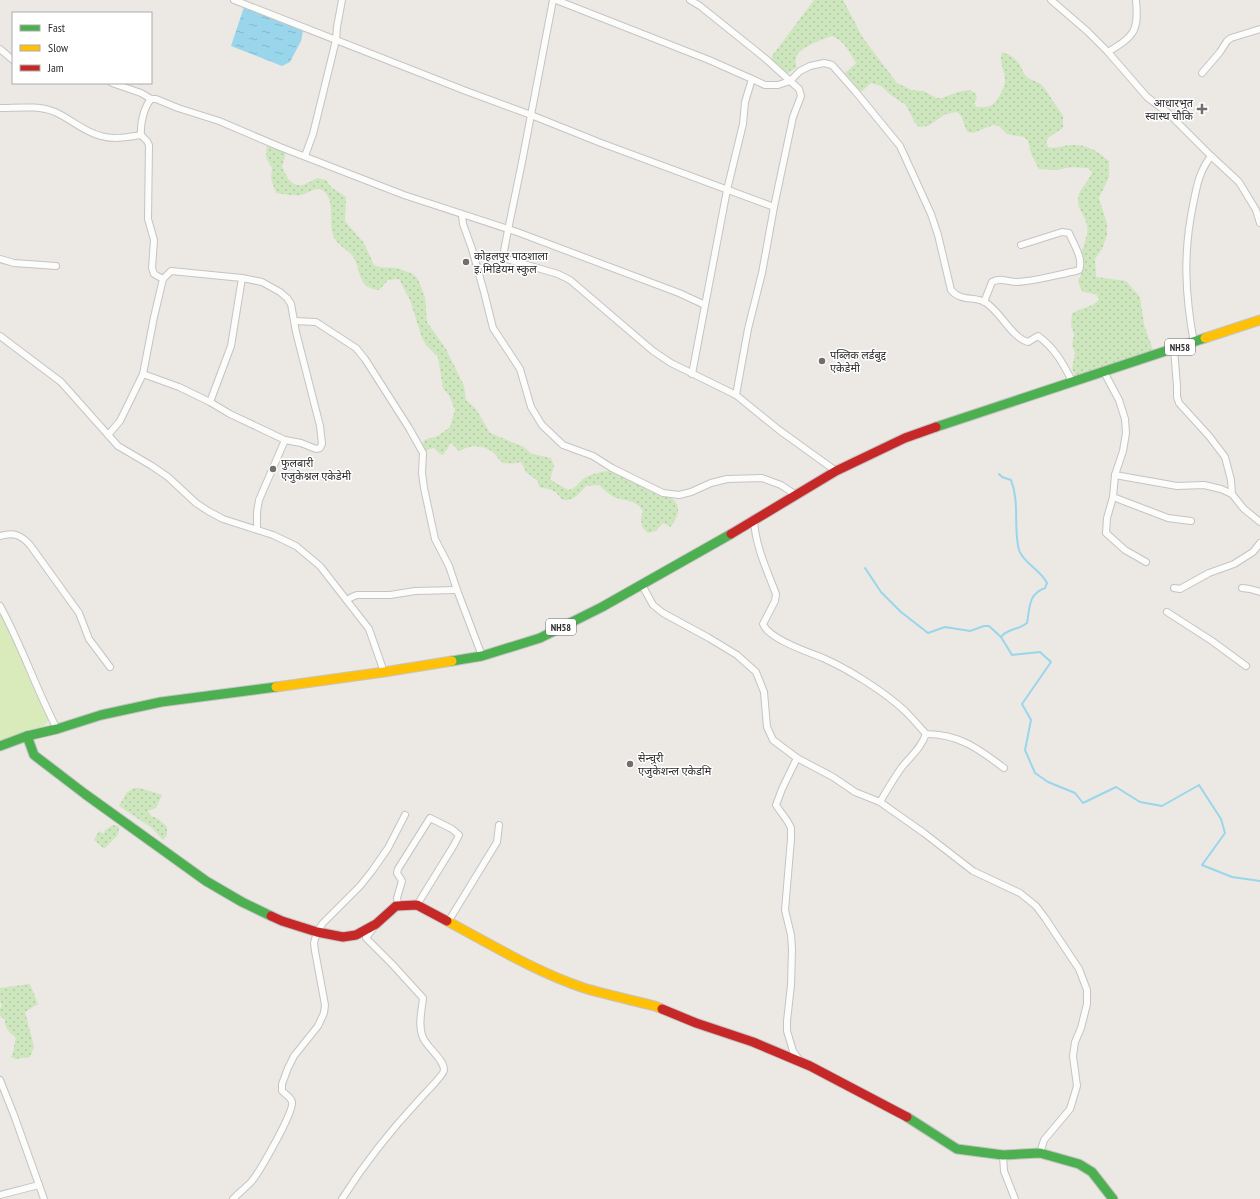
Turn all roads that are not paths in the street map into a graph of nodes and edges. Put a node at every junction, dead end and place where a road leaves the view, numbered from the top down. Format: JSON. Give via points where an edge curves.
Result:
{"nodes":[{"id":1,"x":234,"y":0,"type":"edge"},
{"id":2,"x":342,"y":0,"type":"edge"},
{"id":3,"x":553,"y":0,"type":"edge"},
{"id":4,"x":556,"y":0,"type":"edge"},
{"id":5,"x":690,"y":0,"type":"edge"},
{"id":6,"x":1051,"y":0,"type":"edge"},
{"id":7,"x":1136,"y":0,"type":"edge"},
{"id":8,"x":702,"y":3,"type":"edge"},
{"id":9,"x":1260,"y":29,"type":"edge"},
{"id":10,"x":336,"y":40,"type":"junction"},
{"id":11,"x":0,"y":49,"type":"edge"},
{"id":12,"x":1108,"y":52,"type":"junction"},
{"id":13,"x":12,"y":59,"type":"edge"},
{"id":14,"x":1202,"y":73,"type":"dead end"},
{"id":15,"x":752,"y":79,"type":"junction"},
{"id":16,"x":790,"y":81,"type":"junction"},
{"id":17,"x":115,"y":84,"type":"edge"},
{"id":18,"x":151,"y":99,"type":"junction"},
{"id":19,"x":0,"y":108,"type":"edge"},
{"id":20,"x":531,"y":114,"type":"junction"},
{"id":21,"x":141,"y":135,"type":"junction"},
{"id":22,"x":305,"y":156,"type":"junction"},
{"id":23,"x":1211,"y":156,"type":"junction"},
{"id":24,"x":727,"y":190,"type":"junction"},
{"id":25,"x":774,"y":207,"type":"junction"},
{"id":26,"x":1258,"y":209,"type":"edge"},
{"id":27,"x":462,"y":215,"type":"junction"},
{"id":28,"x":1260,"y":223,"type":"edge"},
{"id":29,"x":508,"y":230,"type":"junction"},
{"id":30,"x":1021,"y":245,"type":"dead end"},
{"id":31,"x":0,"y":259,"type":"edge"},
{"id":32,"x":56,"y":266,"type":"dead end"},
{"id":33,"x":242,"y":278,"type":"junction"},
{"id":34,"x":164,"y":279,"type":"junction"},
{"id":35,"x":984,"y":302,"type":"junction"},
{"id":36,"x":705,"y":305,"type":"junction"},
{"id":37,"x":1260,"y":320,"type":"edge"},
{"id":38,"x":294,"y":321,"type":"junction"},
{"id":39,"x":0,"y":336,"type":"edge"},
{"id":40,"x":1194,"y":343,"type":"junction"},
{"id":41,"x":1174,"y":349,"type":"junction"},
{"id":42,"x":1102,"y":373,"type":"junction"},
{"id":43,"x":143,"y":374,"type":"junction"},
{"id":44,"x":692,"y":374,"type":"junction"},
{"id":45,"x":1076,"y":381,"type":"junction"},
{"id":46,"x":736,"y":396,"type":"junction"},
{"id":47,"x":210,"y":402,"type":"junction"},
{"id":48,"x":108,"y":435,"type":"junction"},
{"id":49,"x":285,"y":440,"type":"junction"},
{"id":50,"x":836,"y":471,"type":"junction"},
{"id":51,"x":1116,"y":475,"type":"junction"},
{"id":52,"x":1232,"y":494,"type":"junction"},
{"id":53,"x":796,"y":495,"type":"junction"},
{"id":54,"x":1113,"y":497,"type":"junction"},
{"id":55,"x":754,"y":521,"type":"junction"},
{"id":56,"x":1191,"y":521,"type":"dead end"},
{"id":57,"x":1260,"y":522,"type":"edge"},
{"id":58,"x":257,"y":529,"type":"junction"},
{"id":59,"x":0,"y":536,"type":"edge"},
{"id":60,"x":1260,"y":543,"type":"edge"},
{"id":61,"x":1146,"y":562,"type":"dead end"},
{"id":62,"x":642,"y":585,"type":"junction"},
{"id":63,"x":1174,"y":588,"type":"dead end"},
{"id":64,"x":1242,"y":588,"type":"dead end"},
{"id":65,"x":457,"y":590,"type":"junction"},
{"id":66,"x":1260,"y":592,"type":"edge"},
{"id":67,"x":347,"y":600,"type":"junction"},
{"id":68,"x":0,"y":606,"type":"edge"},
{"id":69,"x":1167,"y":612,"type":"dead end"},
{"id":70,"x":482,"y":656,"type":"junction"},
{"id":71,"x":1246,"y":666,"type":"dead end"},
{"id":72,"x":110,"y":667,"type":"dead end"},
{"id":73,"x":384,"y":672,"type":"junction"},
{"id":74,"x":57,"y":729,"type":"junction"},
{"id":75,"x":926,"y":734,"type":"junction"},
{"id":76,"x":27,"y":736,"type":"junction"},
{"id":77,"x":0,"y":746,"type":"edge"},
{"id":78,"x":797,"y":758,"type":"junction"},
{"id":79,"x":1004,"y":768,"type":"dead end"},
{"id":80,"x":880,"y":802,"type":"junction"},
{"id":81,"x":406,"y":815,"type":"dead end"},
{"id":82,"x":499,"y":825,"type":"dead end"},
{"id":83,"x":417,"y":905,"type":"junction"},
{"id":84,"x":398,"y":906,"type":"junction"},
{"id":85,"x":448,"y":922,"type":"junction"},
{"id":86,"x":376,"y":924,"type":"junction"},
{"id":87,"x":316,"y":932,"type":"junction"},
{"id":88,"x":801,"y":1062,"type":"junction"},
{"id":89,"x":0,"y":1080,"type":"edge"},
{"id":90,"x":1040,"y":1153,"type":"junction"},
{"id":91,"x":1003,"y":1155,"type":"junction"},
{"id":92,"x":39,"y":1185,"type":"junction"},
{"id":93,"x":0,"y":1195,"type":"edge"},
{"id":94,"x":44,"y":1199,"type":"edge"},
{"id":95,"x":233,"y":1199,"type":"edge"},
{"id":96,"x":342,"y":1199,"type":"edge"},
{"id":97,"x":1015,"y":1199,"type":"edge"},
{"id":98,"x":1113,"y":1199,"type":"edge"}],
"edges":[{"from":1,"to":10,"type":"street"},
{"from":2,"to":10,"type":"street"},
{"from":3,"to":20,"type":"street"},
{"from":4,"to":15,"type":"street"},
{"from":5,"to":8,"type":"street"},
{"from":6,"to":12,"type":"street"},
{"from":7,"to":12,"type":"street","via":[[1137,17],[1133,34]]},
{"from":8,"to":16,"type":"street"},
{"from":9,"to":14,"type":"street","via":[[1227,41]]},
{"from":10,"to":20,"type":"street"},
{"from":10,"to":22,"type":"street"},
{"from":11,"to":13,"type":"street"},
{"from":12,"to":23,"type":"street","via":[[1147,97],[1168,113]]},
{"from":15,"to":16,"type":"street","via":[[766,85]]},
{"from":15,"to":24,"type":"street"},
{"from":16,"to":25,"type":"street","via":[[799,89],[802,96],[793,117]]},
{"from":16,"to":35,"type":"street","via":[[800,71],[824,63],[832,65],[855,91],[900,146],[931,214],[951,290],[955,296]]},
{"from":17,"to":18,"type":"street"},
{"from":18,"to":21,"type":"street","via":[[147,103]]},
{"from":18,"to":22,"type":"street","via":[[219,121]]},
{"from":19,"to":21,"type":"street","via":[[39,108],[54,112],[102,137]]},
{"from":20,"to":24,"type":"street"},
{"from":20,"to":29,"type":"street"},
{"from":21,"to":34,"type":"street","via":[[149,145],[148,219],[154,240],[152,268],[154,274]]},
{"from":22,"to":27,"type":"street"},
{"from":23,"to":26,"type":"street","via":[[1239,182]]},
{"from":23,"to":40,"type":"street","via":[[1198,180],[1187,237],[1186,285]]},
{"from":24,"to":25,"type":"street"},
{"from":24,"to":36,"type":"street"},
{"from":25,"to":46,"type":"street"},
{"from":26,"to":28,"type":"street"},
{"from":27,"to":29,"type":"street"},
{"from":27,"to":53,"type":"street","via":[[493,328],[520,369],[531,407],[542,424],[564,445],[593,456],[663,493],[679,495],[727,479],[762,478],[781,485]]},
{"from":29,"to":36,"type":"street"},
{"from":29,"to":44,"type":"street","via":[[504,251],[507,259],[570,280],[654,351]]},
{"from":30,"to":35,"type":"street","via":[[1062,232],[1069,233],[1081,268],[1033,280],[995,280]]},
{"from":31,"to":32,"type":"street","via":[[14,263]]},
{"from":33,"to":34,"type":"street","via":[[171,270]]},
{"from":33,"to":38,"type":"street","via":[[262,282],[280,292],[291,304]]},
{"from":33,"to":47,"type":"street","via":[[231,346]]},
{"from":34,"to":43,"type":"street"},
{"from":35,"to":45,"type":"street","via":[[1022,340],[1028,342],[1038,336],[1045,340]]},
{"from":36,"to":44,"type":"street"},
{"from":37,"to":40,"type":"main road","number":"NH58"},
{"from":38,"to":49,"type":"street","via":[[320,426],[322,444],[316,449]]},
{"from":38,"to":65,"type":"street","via":[[316,322],[356,348],[409,428],[423,453],[424,488],[435,539],[449,566]]},
{"from":39,"to":48,"type":"street","via":[[61,382]]},
{"from":40,"to":41,"type":"main road","number":"NH58"},
{"from":41,"to":42,"type":"main road","number":"NH58"},
{"from":41,"to":52,"type":"street","via":[[1179,403],[1225,457]]},
{"from":42,"to":45,"type":"main road","number":"NH58"},
{"from":42,"to":51,"type":"street","via":[[1119,400],[1125,419],[1126,433]]},
{"from":43,"to":47,"type":"street"},
{"from":43,"to":48,"type":"street","via":[[120,421]]},
{"from":44,"to":46,"type":"street"},
{"from":45,"to":50,"type":"main road","number":"NH58","via":[[905,438]]},
{"from":46,"to":50,"type":"street"},
{"from":47,"to":49,"type":"street"},
{"from":48,"to":58,"type":"street","via":[[118,446],[168,477],[208,511],[223,519]]},
{"from":49,"to":58,"type":"street","via":[[259,500]]},
{"from":50,"to":53,"type":"main road","number":"NH58"},
{"from":51,"to":52,"type":"street","via":[[1177,486],[1204,485]]},
{"from":51,"to":54,"type":"street"},
{"from":52,"to":57,"type":"street","via":[[1244,509]]},
{"from":53,"to":55,"type":"main road","number":"NH58"},
{"from":54,"to":56,"type":"street","via":[[1168,518]]},
{"from":54,"to":61,"type":"street","via":[[1106,533],[1125,550]]},
{"from":55,"to":62,"type":"main road","number":"NH58"},
{"from":55,"to":75,"type":"street","via":[[759,552],[776,594],[763,624],[765,629],[782,641],[831,662],[873,687],[906,712]]},
{"from":58,"to":67,"type":"street","via":[[296,546],[320,566]]},
{"from":59,"to":72,"type":"street","via":[[13,534],[22,537],[30,546],[79,613],[89,639]]},
{"from":60,"to":63,"type":"street","via":[[1254,552],[1234,564],[1209,573],[1180,589]]},
{"from":62,"to":70,"type":"main road","number":"NH58","via":[[540,638]]},
{"from":62,"to":78,"type":"street","via":[[653,605],[663,613],[709,638],[756,672],[764,692],[770,734],[773,740]]},
{"from":64,"to":66,"type":"street"},
{"from":65,"to":67,"type":"street","via":[[357,595]]},
{"from":65,"to":70,"type":"street"},
{"from":67,"to":73,"type":"street","via":[[369,629]]},
{"from":68,"to":74,"type":"street"},
{"from":69,"to":71,"type":"street"},
{"from":70,"to":73,"type":"main road","number":"NH58"},
{"from":73,"to":74,"type":"main road","number":"NH58","via":[[161,702],[102,715]]},
{"from":74,"to":76,"type":"main road","number":"NH58"},
{"from":75,"to":79,"type":"street","via":[[948,736],[968,743]]},
{"from":75,"to":80,"type":"street"},
{"from":76,"to":77,"type":"main road","number":"NH58"},
{"from":76,"to":87,"type":"main road","via":[[34,755],[206,881],[258,910]]},
{"from":78,"to":80,"type":"street","via":[[856,792]]},
{"from":78,"to":88,"type":"street","via":[[776,805],[791,829],[785,910],[792,949],[787,1026],[793,1051]]},
{"from":80,"to":90,"type":"street","via":[[973,871],[1020,894],[1036,906],[1079,969],[1087,990],[1087,1004],[1073,1056],[1076,1086],[1070,1109],[1044,1140]]},
{"from":81,"to":87,"type":"street","via":[[372,871]]},
{"from":82,"to":85,"type":"street","via":[[497,842]]},
{"from":83,"to":84,"type":"main road"},
{"from":83,"to":84,"type":"street","via":[[459,835],[430,818],[398,868],[397,873],[402,881],[397,898]]},
{"from":83,"to":85,"type":"main road"},
{"from":84,"to":86,"type":"main road"},
{"from":85,"to":88,"type":"main road","via":[[537,968],[585,988],[655,1006],[696,1024],[753,1042]]},
{"from":86,"to":87,"type":"main road","via":[[356,935],[343,937]]},
{"from":86,"to":96,"type":"street","via":[[366,938],[423,998],[420,1025],[422,1035],[426,1044],[443,1064],[444,1070],[395,1126]]},
{"from":87,"to":95,"type":"street","via":[[314,943],[325,1005],[324,1013],[318,1026],[294,1056],[282,1084],[282,1091],[292,1101],[285,1123],[265,1162]]},
{"from":88,"to":91,"type":"main road","via":[[906,1117],[957,1149]]},
{"from":89,"to":92,"type":"street"},
{"from":90,"to":91,"type":"main road"},
{"from":90,"to":98,"type":"main road","via":[[1079,1164],[1092,1172]]},
{"from":91,"to":97,"type":"street","via":[[1004,1171]]},
{"from":92,"to":93,"type":"street"},
{"from":92,"to":94,"type":"street"}]}
